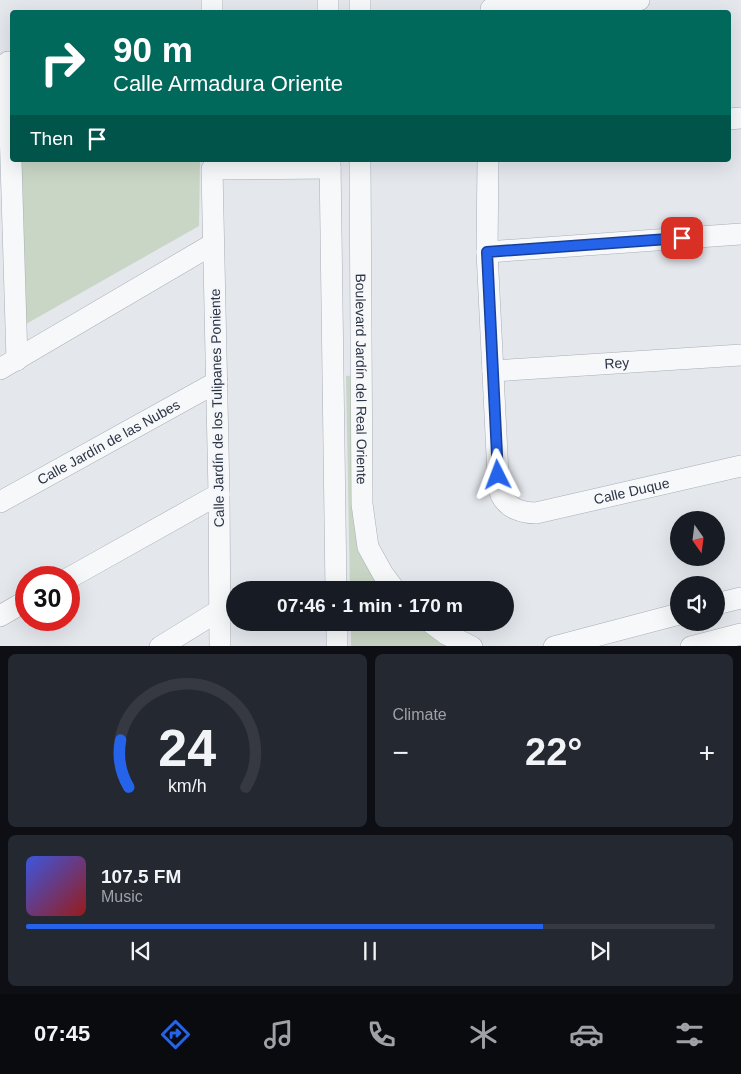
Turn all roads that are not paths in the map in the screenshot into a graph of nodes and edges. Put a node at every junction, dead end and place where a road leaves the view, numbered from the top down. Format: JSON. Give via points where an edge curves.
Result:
{"nodes":[{"id":1,"x":639,"y":0,"type":"edge"},
{"id":2,"x":491,"y":7,"type":"edge"},
{"id":3,"x":7,"y":62,"type":"edge"},
{"id":4,"x":360,"y":162,"type":"edge"},
{"id":5,"x":488,"y":162,"type":"edge"},
{"id":6,"x":292,"y":164,"type":"edge"},
{"id":7,"x":330,"y":164,"type":"edge"},
{"id":8,"x":741,"y":234,"type":"edge"},
{"id":9,"x":213,"y":244,"type":"junction"},
{"id":10,"x":487,"y":252,"type":"junction"},
{"id":11,"x":741,"y":355,"type":"edge"},
{"id":12,"x":8,"y":364,"type":"edge"},
{"id":13,"x":333,"y":369,"type":"junction"},
{"id":14,"x":361,"y":370,"type":"junction"},
{"id":15,"x":493,"y":371,"type":"junction"},
{"id":16,"x":217,"y":382,"type":"junction"},
{"id":17,"x":741,"y":466,"type":"edge"},
{"id":18,"x":219,"y":494,"type":"junction"},
{"id":19,"x":0,"y":502,"type":"edge"},
{"id":20,"x":80,"y":572,"type":"edge"},
{"id":21,"x":336,"y":581,"type":"edge"},
{"id":22,"x":388,"y":581,"type":"edge"},
{"id":23,"x":741,"y":598,"type":"edge"},
{"id":24,"x":725,"y":602,"type":"edge"},
{"id":25,"x":15,"y":607,"type":"edge"},
{"id":26,"x":220,"y":610,"type":"junction"},
{"id":27,"x":0,"y":616,"type":"edge"},
{"id":28,"x":670,"y":618,"type":"edge"},
{"id":29,"x":337,"y":631,"type":"edge"},
{"id":30,"x":442,"y":631,"type":"edge"},
{"id":31,"x":741,"y":634,"type":"edge"},
{"id":32,"x":621,"y":638,"type":"edge"},
{"id":33,"x":160,"y":646,"type":"edge"},
{"id":34,"x":220,"y":646,"type":"edge"},
{"id":35,"x":337,"y":646,"type":"edge"},
{"id":36,"x":472,"y":646,"type":"edge"},
{"id":37,"x":554,"y":646,"type":"edge"},
{"id":38,"x":691,"y":646,"type":"edge"}],
"edges":[{"from":1,"to":2,"type":"street","via":[[602,6]]},
{"from":3,"to":12,"type":"street"},
{"from":4,"to":14,"type":"street","name":"Boulevard Jardín del Real Oriente"},
{"from":5,"to":10,"type":"street"},
{"from":6,"to":7,"type":"street"},
{"from":6,"to":9,"type":"street","name":"Calle Jardín de los Tulipanes Poniente","via":[[212,169]]},
{"from":7,"to":13,"type":"street","name":"Boulevard Jardín del Real Oriente"},
{"from":8,"to":10,"type":"street"},
{"from":9,"to":12,"type":"street"},
{"from":9,"to":16,"type":"street","name":"Calle Jardín de los Tulipanes Poniente"},
{"from":10,"to":15,"type":"street"},
{"from":11,"to":15,"type":"street","name":"Rey"},
{"from":13,"to":14,"type":"street"},
{"from":13,"to":21,"type":"street","name":"Boulevard Jardín del Real Oriente"},
{"from":14,"to":22,"type":"street","name":"Boulevard Jardín del Real Oriente","via":[[362,504],[368,547]]},
{"from":15,"to":17,"type":"street","name":"Calle Duque","via":[[501,496],[522,512],[551,511]]},
{"from":16,"to":18,"type":"street","name":"Calle Jardín de los Tulipanes Poniente"},
{"from":16,"to":19,"type":"street","name":"Calle Jardín de las Nubes"},
{"from":18,"to":20,"type":"street"},
{"from":18,"to":26,"type":"street","name":"Calle Jardín de los Tulipanes Poniente"},
{"from":23,"to":24,"type":"street"},
{"from":25,"to":27,"type":"street"},
{"from":26,"to":33,"type":"street"},
{"from":26,"to":34,"type":"street","name":"Calle Jardín de los Tulipanes Poniente"},
{"from":28,"to":32,"type":"street"},
{"from":29,"to":35,"type":"street"},
{"from":30,"to":36,"type":"street"},
{"from":31,"to":38,"type":"street"},
{"from":32,"to":37,"type":"street"}]}
